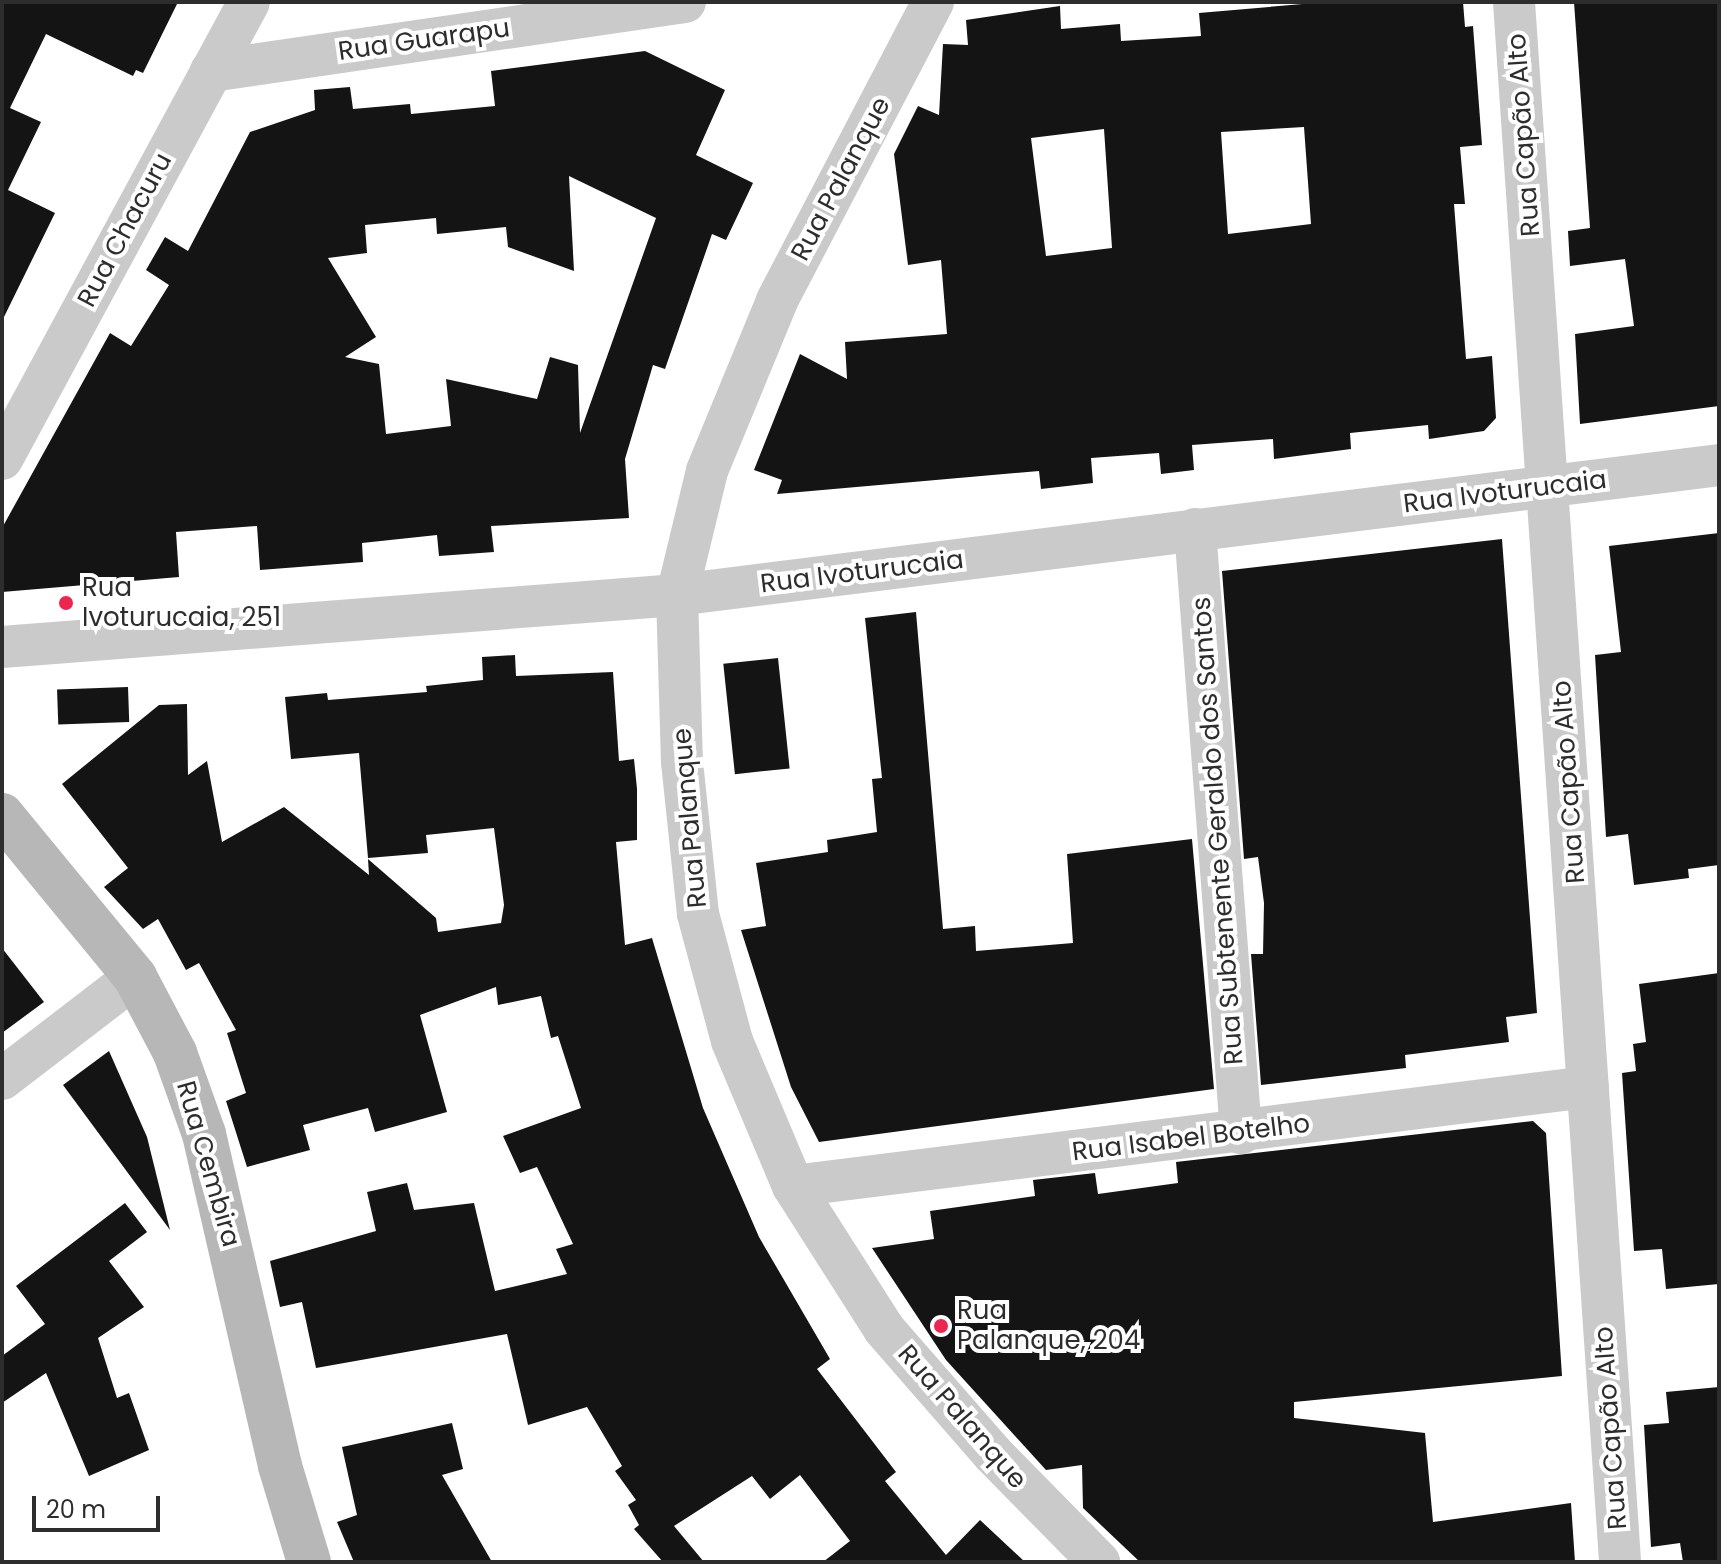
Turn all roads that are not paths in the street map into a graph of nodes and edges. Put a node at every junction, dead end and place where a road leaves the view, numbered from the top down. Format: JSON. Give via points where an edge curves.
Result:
{"nodes":[{"id":1,"x":249,"y":2,"type":"edge"},
{"id":2,"x":685,"y":2,"type":"edge"},
{"id":3,"x":933,"y":2,"type":"edge"},
{"id":4,"x":1514,"y":2,"type":"edge"},
{"id":5,"x":211,"y":71,"type":"junction"},
{"id":6,"x":2,"y":459,"type":"edge"},
{"id":7,"x":1719,"y":465,"type":"edge"},
{"id":8,"x":1551,"y":487,"type":"junction"},
{"id":9,"x":1195,"y":529,"type":"junction"},
{"id":10,"x":677,"y":595,"type":"junction"},
{"id":11,"x":2,"y":647,"type":"edge"},
{"id":12,"x":2,"y":815,"type":"edge"},
{"id":13,"x":135,"y":977,"type":"junction"},
{"id":14,"x":2,"y":1079,"type":"edge"},
{"id":15,"x":1588,"y":1087,"type":"junction"},
{"id":16,"x":1241,"y":1133,"type":"junction"},
{"id":17,"x":793,"y":1186,"type":"junction"},
{"id":18,"x":309,"y":1562,"type":"edge"},
{"id":19,"x":1099,"y":1562,"type":"edge"},
{"id":20,"x":1620,"y":1562,"type":"edge"}],
"edges":[{"from":1,"to":5,"type":"street","name":"Rua Chacuru"},
{"from":2,"to":5,"type":"street","name":"Rua Guarapu"},
{"from":3,"to":10,"type":"street","name":"Rua Palanque","via":[[777,301],[707,471]]},
{"from":4,"to":8,"type":"street","name":"Rua Capão Alto"},
{"from":5,"to":6,"type":"street","name":"Rua Chacuru"},
{"from":7,"to":8,"type":"street","name":"Rua Ivoturucaia"},
{"from":8,"to":9,"type":"street","name":"Rua Ivoturucaia"},
{"from":8,"to":15,"type":"street","name":"Rua Capão Alto"},
{"from":9,"to":10,"type":"street","name":"Rua Ivoturucaia"},
{"from":9,"to":16,"type":"street","name":"Rua Subtenente Geraldo dos Santos"},
{"from":10,"to":11,"type":"street","name":"Rua Ivoturucaia"},
{"from":10,"to":17,"type":"street","name":"Rua Palanque","via":[[682,762],[698,914],[732,1041]]},
{"from":12,"to":13,"type":"street","name":"Rua Cembira"},
{"from":13,"to":14,"type":"street"},
{"from":13,"to":18,"type":"street","name":"Rua Cembira","via":[[175,1053],[204,1134],[280,1466]]},
{"from":15,"to":16,"type":"street","name":"Rua Isabel Botelho"},
{"from":15,"to":20,"type":"street","name":"Rua Capão Alto"},
{"from":16,"to":17,"type":"street","name":"Rua Isabel Botelho"},
{"from":17,"to":19,"type":"street","name":"Rua Palanque","via":[[884,1329],[992,1453]]}]}
